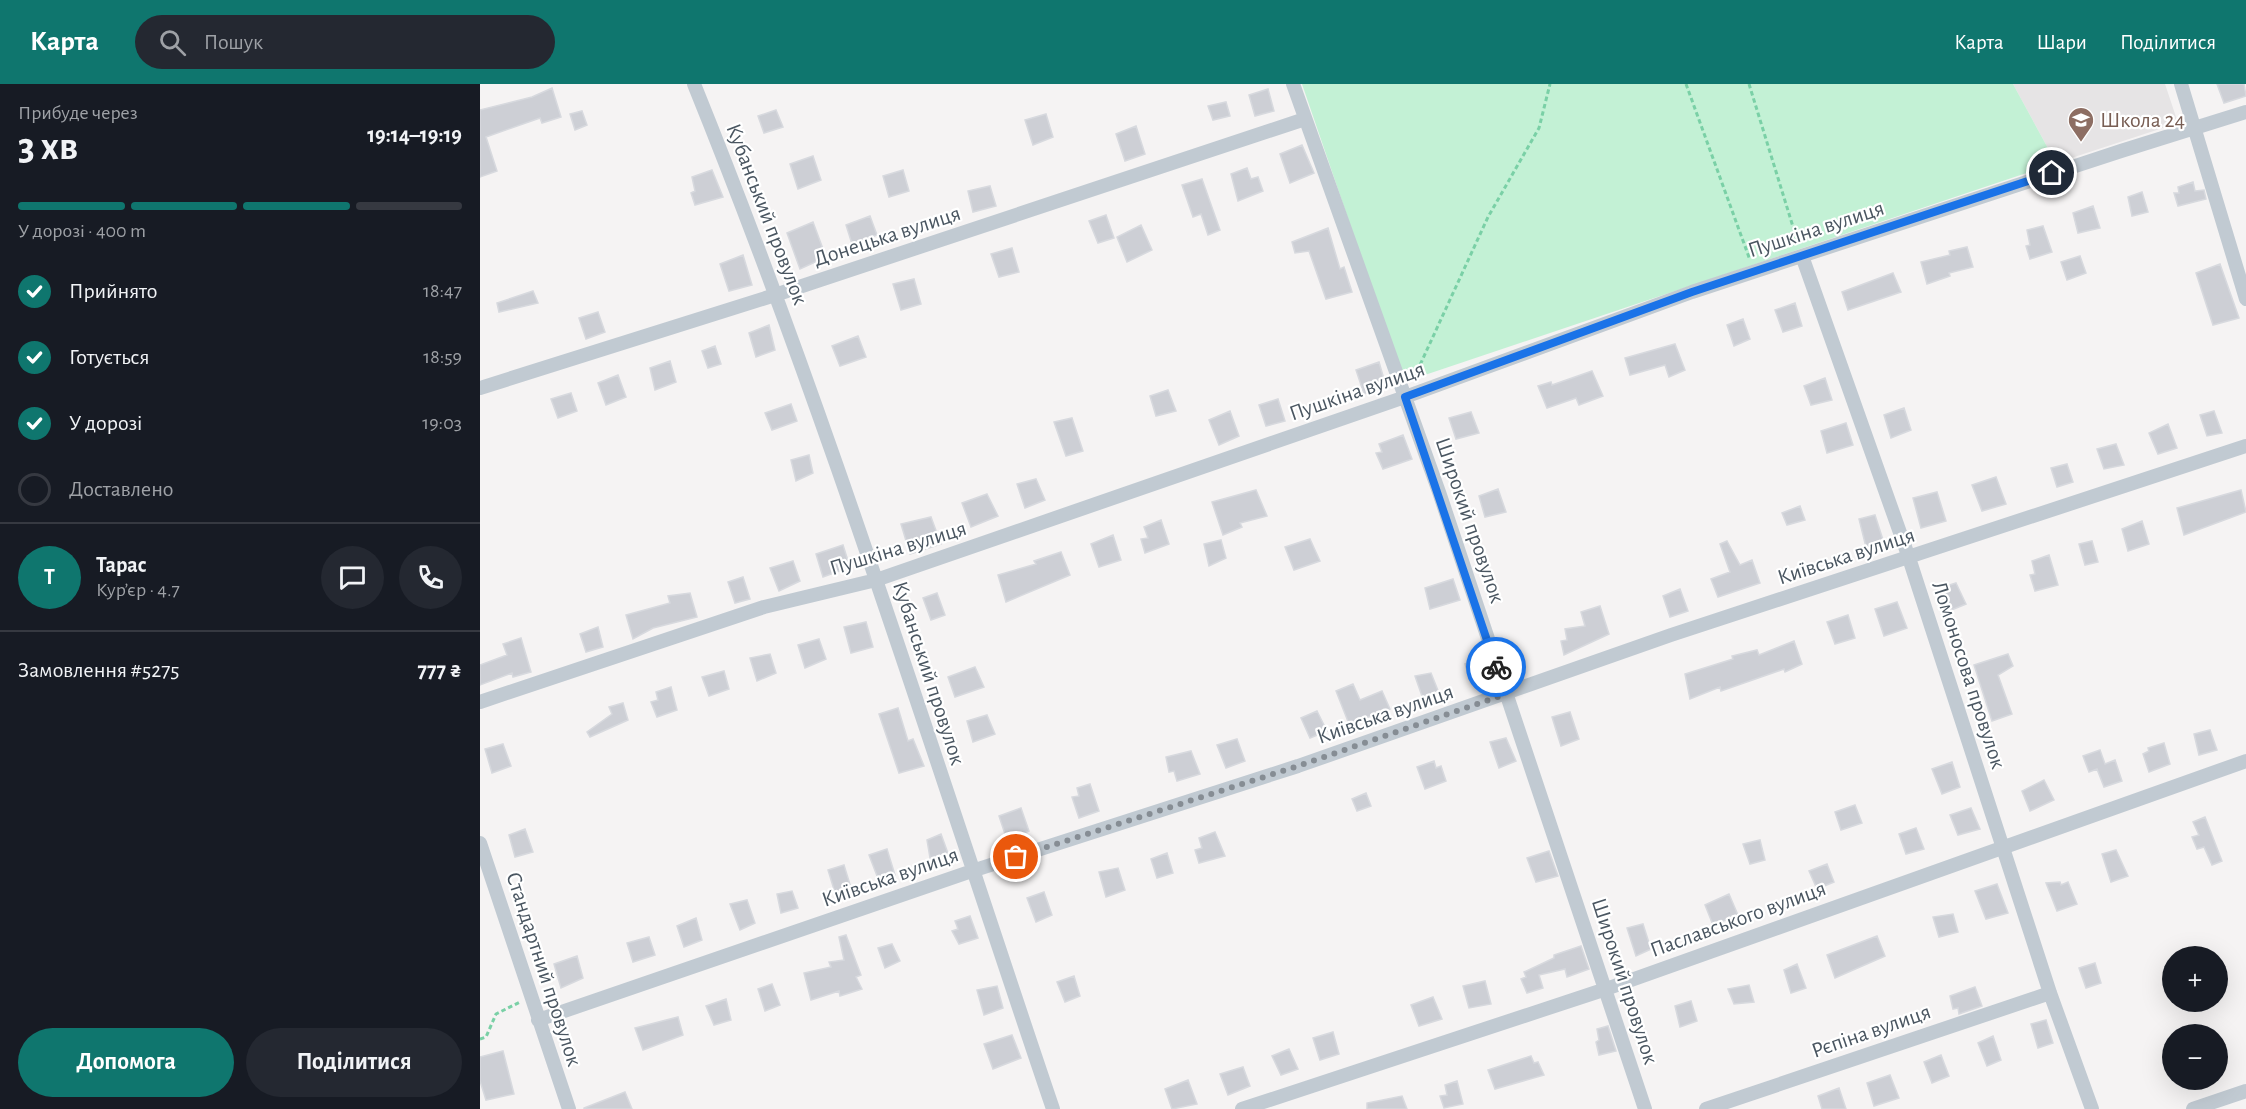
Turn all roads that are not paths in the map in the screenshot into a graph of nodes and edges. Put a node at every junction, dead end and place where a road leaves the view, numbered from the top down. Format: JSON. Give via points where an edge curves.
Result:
{"nodes":[{"id":1,"x":694,"y":84,"type":"edge"},
{"id":2,"x":1293,"y":84,"type":"edge"},
{"id":3,"x":2181,"y":84,"type":"edge"},
{"id":4,"x":2246,"y":112,"type":"edge"},
{"id":5,"x":1305,"y":119,"type":"junction"},
{"id":6,"x":2194,"y":129,"type":"junction"},
{"id":7,"x":1802,"y":256,"type":"junction"},
{"id":8,"x":775,"y":295,"type":"junction"},
{"id":9,"x":2246,"y":299,"type":"edge"},
{"id":10,"x":480,"y":388,"type":"edge"},
{"id":11,"x":1405,"y":397,"type":"junction"},
{"id":12,"x":2246,"y":446,"type":"edge"},
{"id":13,"x":1909,"y":558,"type":"junction"},
{"id":14,"x":876,"y":580,"type":"junction"},
{"id":15,"x":1506,"y":694,"type":"junction"},
{"id":16,"x":480,"y":702,"type":"edge"},
{"id":17,"x":2246,"y":761,"type":"edge"},
{"id":18,"x":480,"y":843,"type":"edge"},
{"id":19,"x":2004,"y":847,"type":"junction"},
{"id":20,"x":972,"y":870,"type":"junction"},
{"id":21,"x":1606,"y":989,"type":"junction"},
{"id":22,"x":2050,"y":993,"type":"junction"},
{"id":23,"x":538,"y":1020,"type":"junction"},
{"id":24,"x":2246,"y":1091,"type":"edge"},
{"id":25,"x":568,"y":1109,"type":"edge"},
{"id":26,"x":1053,"y":1109,"type":"edge"},
{"id":27,"x":1242,"y":1109,"type":"edge"},
{"id":28,"x":1645,"y":1109,"type":"edge"},
{"id":29,"x":1706,"y":1109,"type":"edge"},
{"id":30,"x":2092,"y":1109,"type":"edge"},
{"id":31,"x":2193,"y":1109,"type":"edge"}],
"edges":[{"from":1,"to":8,"type":"street","name":"Кубанський провулок"},
{"from":2,"to":5,"type":"street","name":"Широкий провулок"},
{"from":3,"to":6,"type":"street"},
{"from":4,"to":6,"type":"street","name":"Пушкіна вулиця"},
{"from":5,"to":8,"type":"street","name":"Донецька вулиця"},
{"from":5,"to":11,"type":"street","name":"Широкий провулок"},
{"from":6,"to":7,"type":"street","name":"Пушкіна вулиця"},
{"from":6,"to":9,"type":"street"},
{"from":7,"to":11,"type":"street","name":"Пушкіна вулиця"},
{"from":7,"to":13,"type":"street","name":"Ломоносова провулок"},
{"from":8,"to":10,"type":"street","name":"Донецька вулиця"},
{"from":8,"to":14,"type":"street","name":"Кубанський провулок"},
{"from":11,"to":14,"type":"street","name":"Пушкіна вулиця"},
{"from":11,"to":15,"type":"street","name":"Широкий провулок"},
{"from":12,"to":13,"type":"street","name":"Київська вулиця"},
{"from":13,"to":15,"type":"street","name":"Київська вулиця","via":[[1671,635]]},
{"from":13,"to":19,"type":"street","name":"Ломоносова провулок"},
{"from":14,"to":16,"type":"street","name":"Пушкіна вулиця","via":[[764,608]]},
{"from":14,"to":20,"type":"street","name":"Кубанський провулок"},
{"from":15,"to":20,"type":"street","name":"Київська вулиця","via":[[1298,766]]},
{"from":15,"to":21,"type":"street","name":"Широкий провулок"},
{"from":17,"to":19,"type":"street","name":"Паславського вулиця"},
{"from":18,"to":23,"type":"street","name":"Стандартний провулок"},
{"from":19,"to":21,"type":"street","name":"Паславського вулиця"},
{"from":19,"to":22,"type":"street","name":"Ломоносова провулок"},
{"from":20,"to":23,"type":"street","name":"Київська вулиця"},
{"from":20,"to":26,"type":"street","name":"Кубанський провулок"},
{"from":21,"to":27,"type":"street","name":"Паславського вулиця"},
{"from":21,"to":28,"type":"street","name":"Широкий провулок"},
{"from":22,"to":29,"type":"street","name":"Рєпіна вулиця"},
{"from":22,"to":30,"type":"street","name":"Ломоносова провулок"},
{"from":23,"to":25,"type":"street","name":"Стандартний провулок"},
{"from":24,"to":31,"type":"street"}]}
